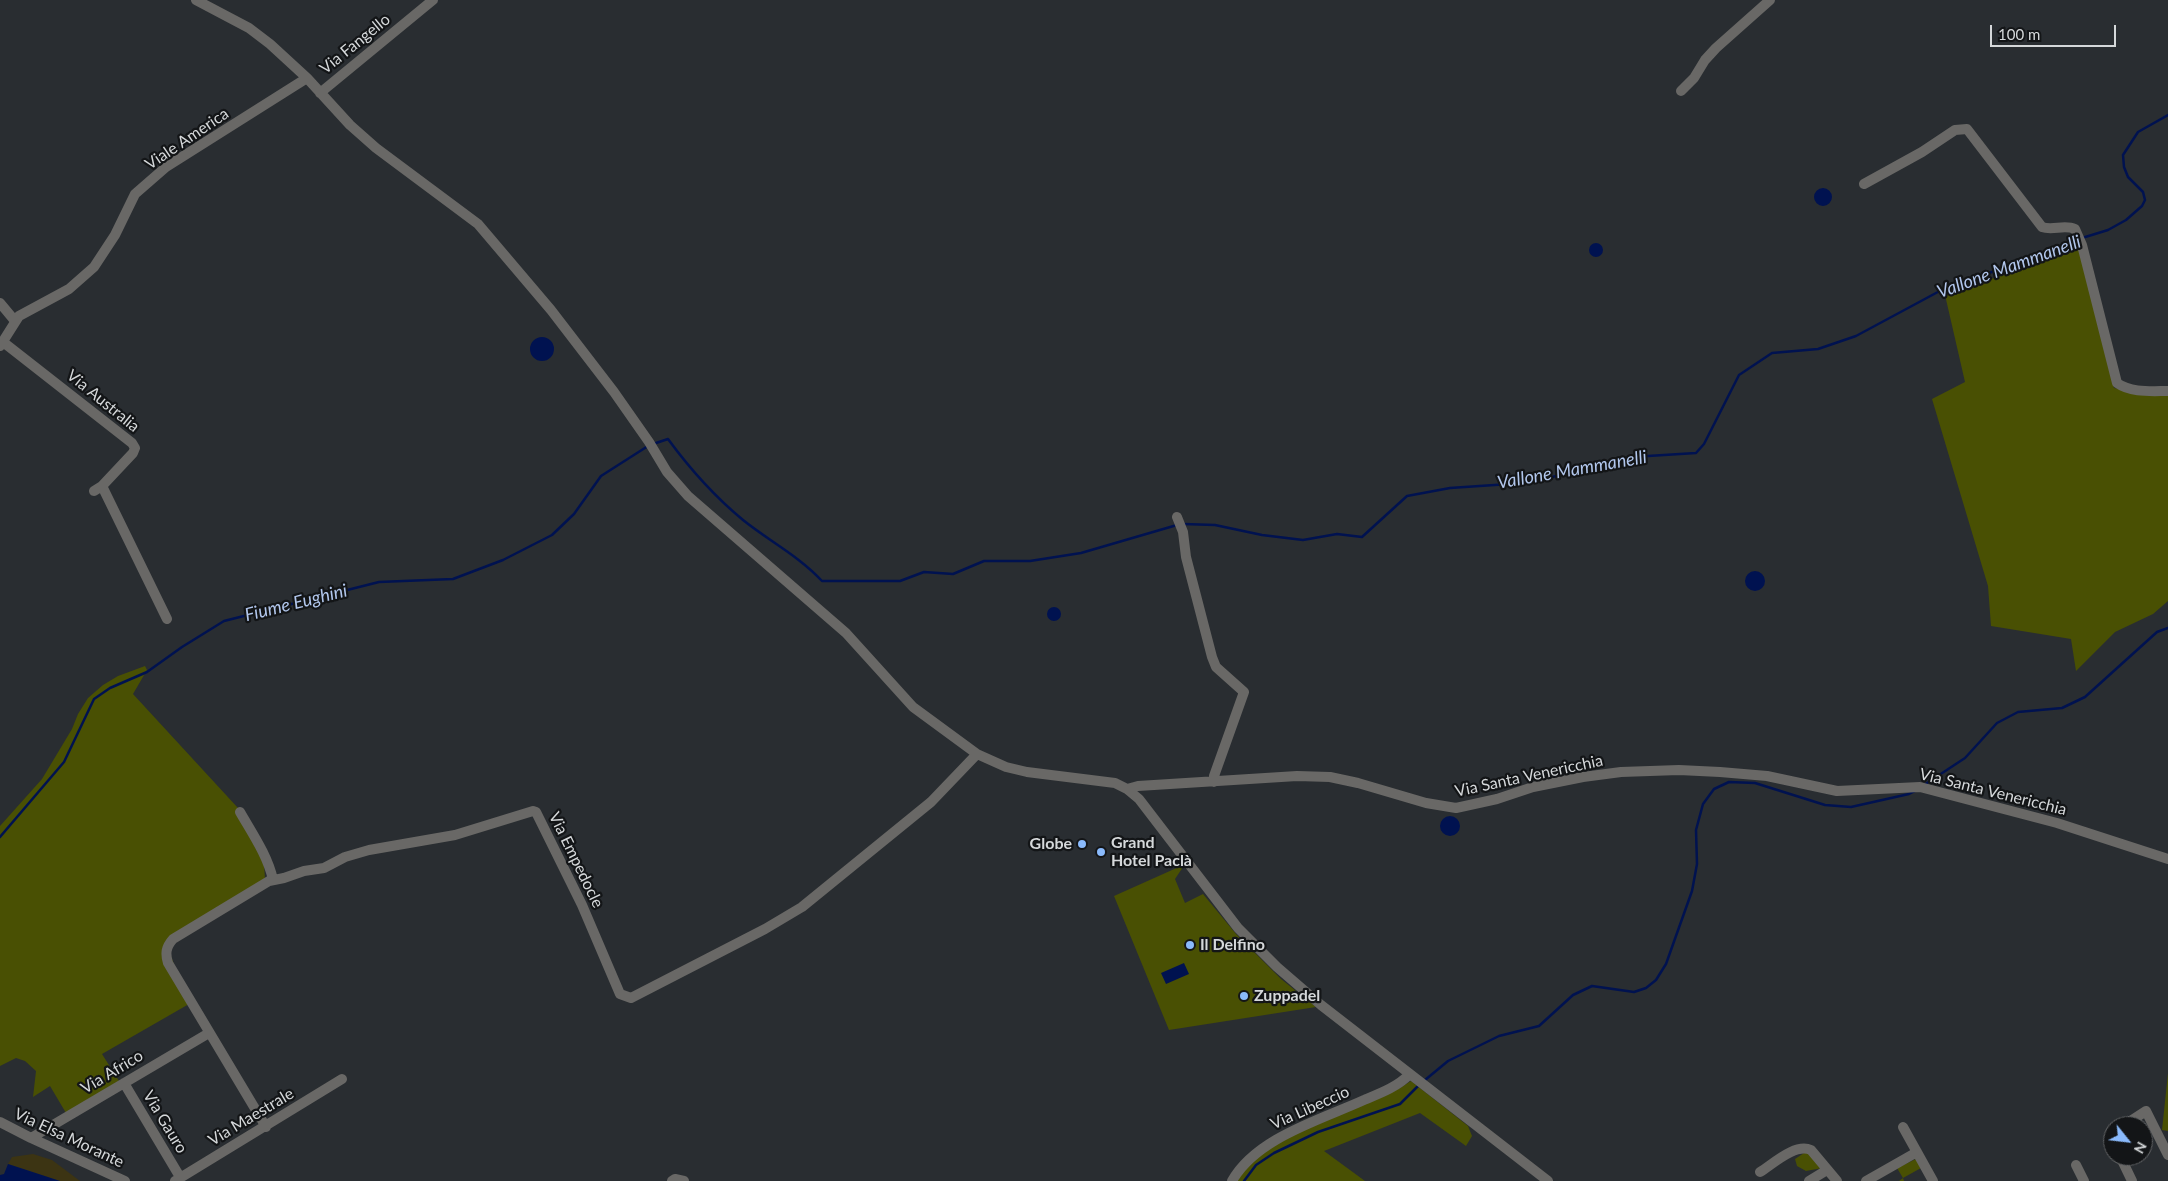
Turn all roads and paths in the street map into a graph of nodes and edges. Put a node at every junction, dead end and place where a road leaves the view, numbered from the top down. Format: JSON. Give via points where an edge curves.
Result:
{"nodes":[{"id":1,"x":196,"y":0,"type":"edge"},
{"id":2,"x":433,"y":0,"type":"edge"},
{"id":3,"x":1770,"y":0,"type":"edge"},
{"id":4,"x":306,"y":78,"type":"junction"},
{"id":5,"x":1681,"y":91,"type":"dead end"},
{"id":6,"x":320,"y":93,"type":"junction"},
{"id":7,"x":1864,"y":184,"type":"dead end"},
{"id":8,"x":0,"y":304,"type":"edge"},
{"id":9,"x":15,"y":321,"type":"junction"},
{"id":10,"x":2,"y":344,"type":"edge"},
{"id":11,"x":2168,"y":391,"type":"edge"},
{"id":12,"x":1177,"y":517,"type":"dead end"},
{"id":13,"x":167,"y":619,"type":"dead end"},
{"id":14,"x":977,"y":754,"type":"junction"},
{"id":15,"x":1214,"y":782,"type":"junction"},
{"id":16,"x":1128,"y":789,"type":"junction"},
{"id":17,"x":240,"y":812,"type":"dead end"},
{"id":18,"x":2168,"y":859,"type":"edge"},
{"id":19,"x":273,"y":880,"type":"junction"},
{"id":20,"x":209,"y":1032,"type":"junction"},
{"id":21,"x":1410,"y":1074,"type":"junction"},
{"id":22,"x":342,"y":1079,"type":"dead end"},
{"id":23,"x":124,"y":1082,"type":"junction"},
{"id":24,"x":2138,"y":1116,"type":"edge"},
{"id":25,"x":2149,"y":1116,"type":"edge"},
{"id":26,"x":0,"y":1122,"type":"edge"},
{"id":27,"x":2153,"y":1125,"type":"edge"},
{"id":28,"x":266,"y":1127,"type":"junction"},
{"id":29,"x":1903,"y":1127,"type":"dead end"},
{"id":30,"x":30,"y":1138,"type":"junction"},
{"id":31,"x":1917,"y":1152,"type":"junction"},
{"id":32,"x":2168,"y":1154,"type":"edge"},
{"id":33,"x":2076,"y":1165,"type":"dead end"},
{"id":34,"x":2125,"y":1166,"type":"edge"},
{"id":35,"x":1827,"y":1170,"type":"junction"},
{"id":36,"x":1760,"y":1172,"type":"dead end"},
{"id":37,"x":177,"y":1179,"type":"edge"},
{"id":38,"x":125,"y":1181,"type":"edge"},
{"id":39,"x":672,"y":1181,"type":"edge"},
{"id":40,"x":684,"y":1181,"type":"edge"},
{"id":41,"x":1232,"y":1181,"type":"edge"},
{"id":42,"x":1548,"y":1181,"type":"edge"},
{"id":43,"x":1809,"y":1181,"type":"edge"},
{"id":44,"x":1836,"y":1181,"type":"edge"},
{"id":45,"x":1866,"y":1181,"type":"edge"},
{"id":46,"x":1933,"y":1181,"type":"edge"},
{"id":47,"x":2084,"y":1181,"type":"edge"},
{"id":48,"x":2132,"y":1181,"type":"edge"}],
"edges":[{"from":1,"to":4,"type":"street","via":[[249,28]]},
{"from":2,"to":6,"type":"street","name":"Via Fangello"},
{"from":3,"to":5,"type":"street","via":[[1716,48]]},
{"from":4,"to":6,"type":"street"},
{"from":4,"to":9,"type":"street","name":"Viale America","via":[[166,167],[135,194],[104,253],[82,279]]},
{"from":6,"to":14,"type":"street","via":[[376,148],[478,224],[551,310],[626,408],[667,472],[688,496],[846,632],[913,706]]},
{"from":7,"to":11,"type":"street","via":[[1955,130],[1967,129],[2042,227],[2070,227],[2078,234],[2117,383],[2143,391]]},
{"from":8,"to":9,"type":"street"},
{"from":9,"to":10,"type":"street","name":"Viale America"},
{"from":10,"to":13,"type":"street","name":"Via Australia","via":[[132,443],[133,453],[98,489]]},
{"from":12,"to":15,"type":"street","via":[[1184,532],[1186,557],[1212,657],[1216,667],[1244,692]]},
{"from":14,"to":16,"type":"street","via":[[1026,772],[1115,783]]},
{"from":14,"to":19,"type":"street","name":"Via Empedocle","via":[[931,802],[802,907],[631,998],[620,994],[582,905],[533,811],[455,835],[369,850],[344,857],[324,868]]},
{"from":15,"to":16,"type":"street","name":"Via Santa Venericchia"},
{"from":15,"to":18,"type":"street","name":"Via Santa Venericchia","via":[[1330,777],[1456,808],[1533,787],[1621,772],[1679,770],[1767,776],[1837,791],[1913,786],[2058,823]]},
{"from":16,"to":21,"type":"street","via":[[1244,934],[1294,982]]},
{"from":17,"to":19,"type":"street"},
{"from":19,"to":20,"type":"street","name":"Via Empedocle","via":[[259,885],[182,933],[167,947],[168,963]]},
{"from":20,"to":23,"type":"street","name":"Via Africo"},
{"from":20,"to":28,"type":"street","name":"Via Empedocle"},
{"from":21,"to":41,"type":"street","name":"Via Libeccio","via":[[1393,1088],[1274,1140],[1245,1161]]},
{"from":21,"to":42,"type":"street"},
{"from":22,"to":28,"type":"street","name":"Via Maestrale"},
{"from":23,"to":30,"type":"street","name":"Via Africo"},
{"from":23,"to":37,"type":"street","name":"Via Gauro"},
{"from":24,"to":25,"type":"street","via":[[2146,1111]]},
{"from":26,"to":30,"type":"street","name":"Via Elsa Morante"},
{"from":27,"to":32,"type":"street"},
{"from":28,"to":37,"type":"street","name":"Via Maestrale"},
{"from":29,"to":31,"type":"street"},
{"from":30,"to":38,"type":"street","name":"Via Elsa Morante"},
{"from":31,"to":45,"type":"street"},
{"from":31,"to":46,"type":"street"},
{"from":33,"to":47,"type":"street"},
{"from":34,"to":48,"type":"street"},
{"from":35,"to":36,"type":"street","via":[[1811,1150],[1797,1148]]},
{"from":35,"to":43,"type":"street"},
{"from":35,"to":44,"type":"street"},
{"from":39,"to":40,"type":"street"}]}
